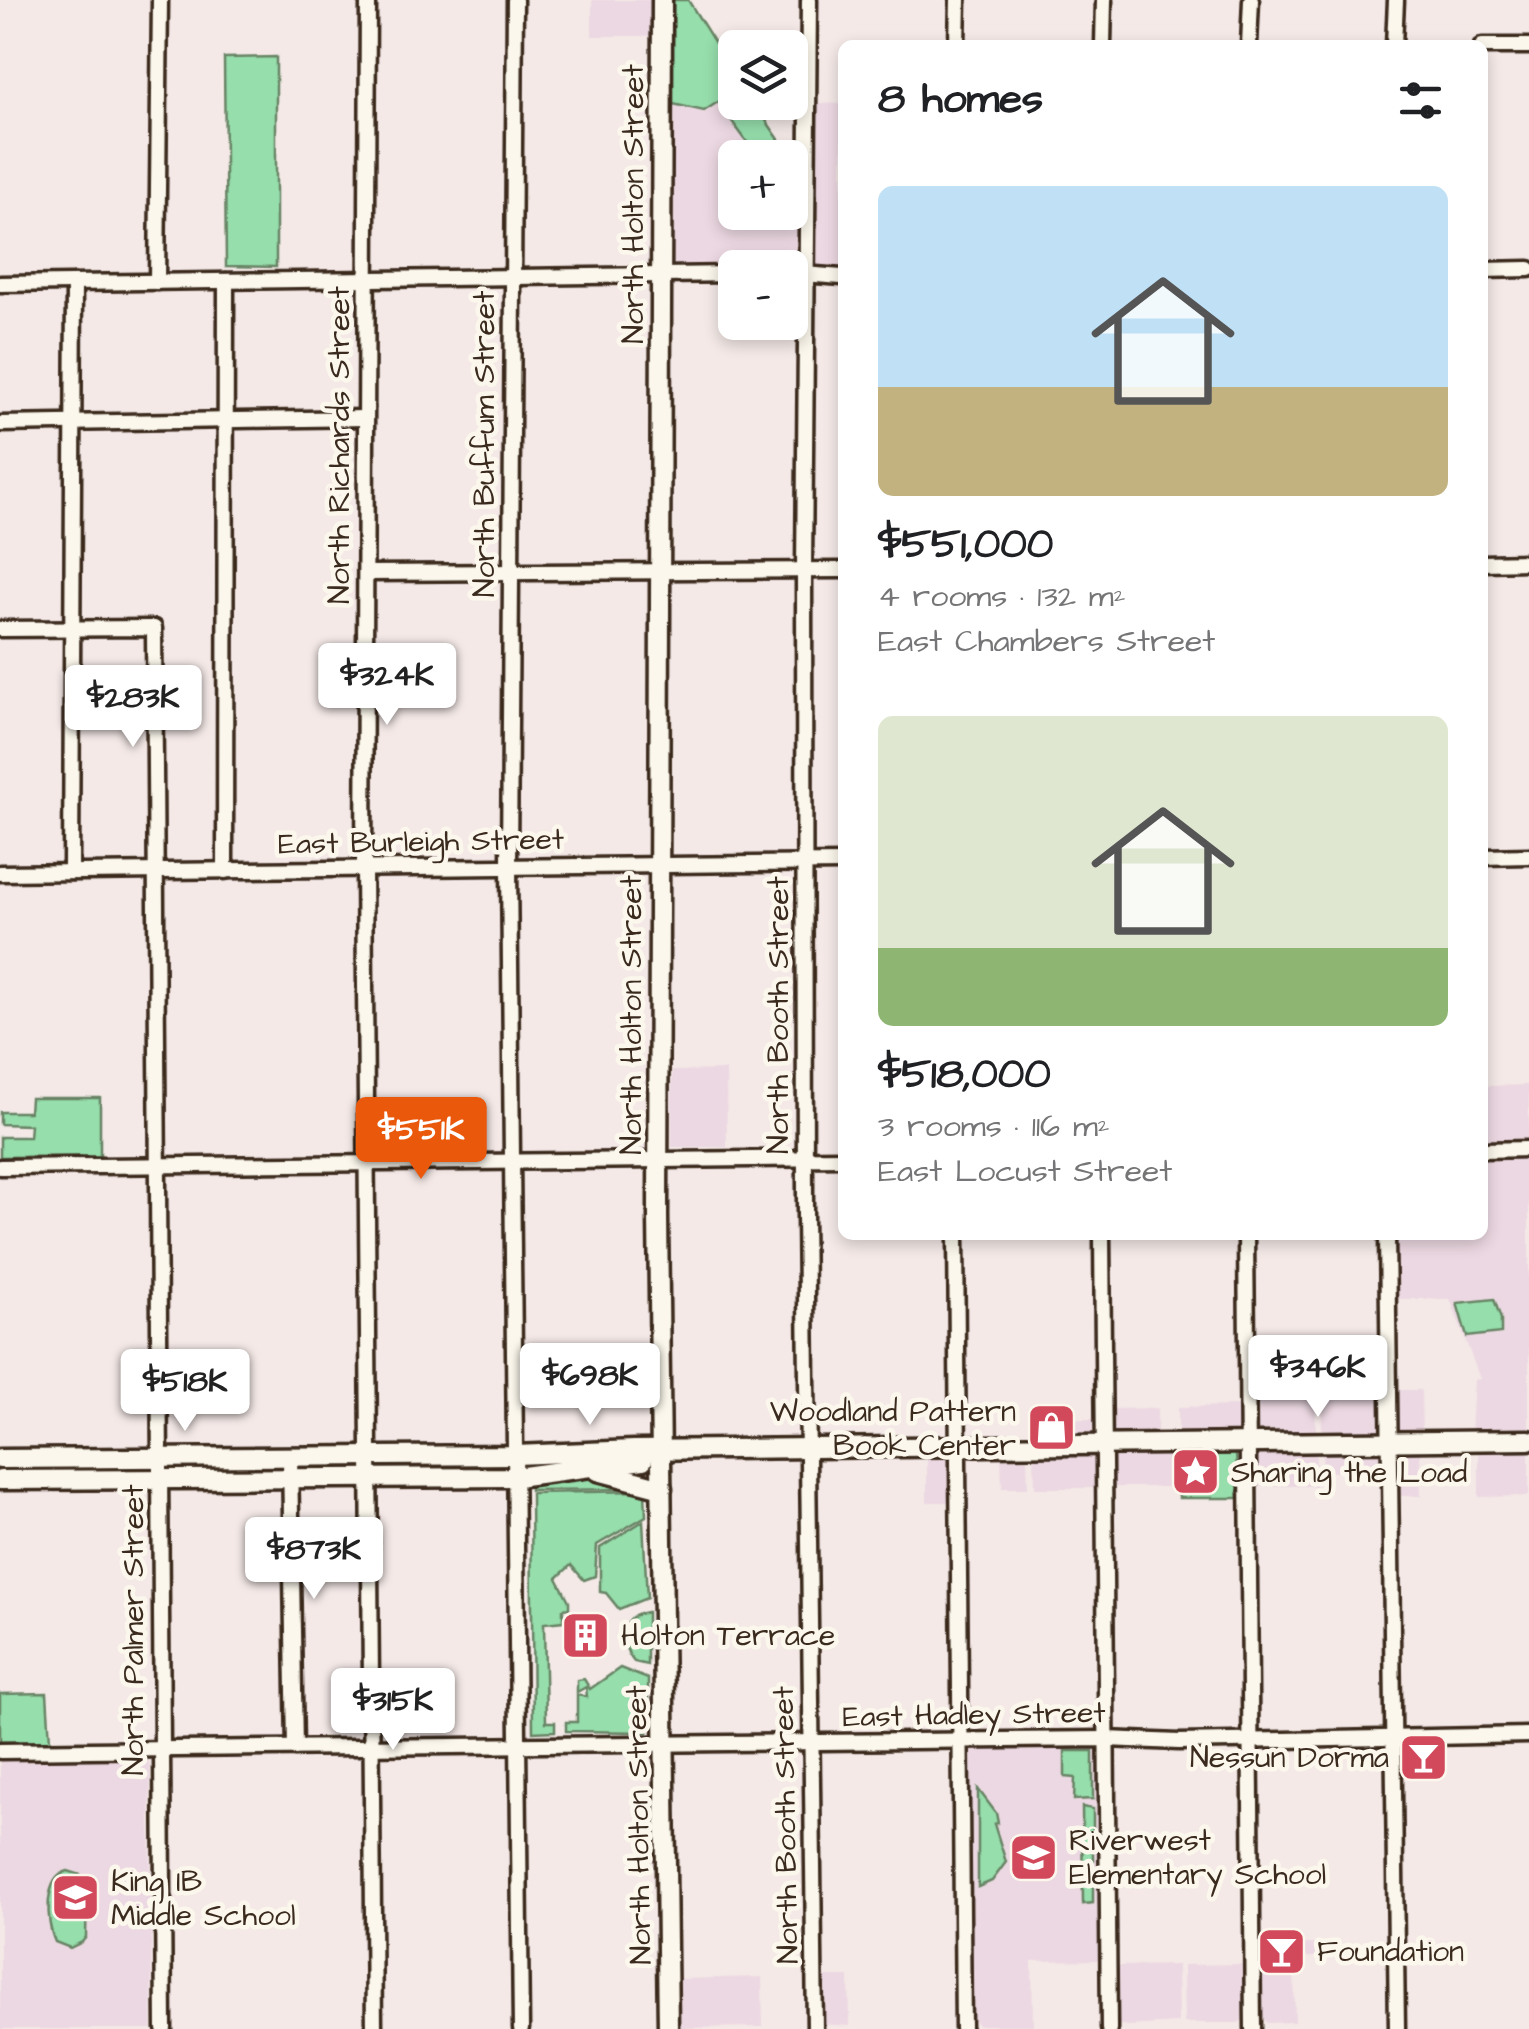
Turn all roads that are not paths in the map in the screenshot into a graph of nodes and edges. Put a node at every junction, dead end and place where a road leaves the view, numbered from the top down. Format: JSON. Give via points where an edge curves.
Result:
{"nodes":[{"id":1,"x":160,"y":0,"type":"edge"},
{"id":2,"x":368,"y":0,"type":"edge"},
{"id":3,"x":515,"y":0,"type":"edge"},
{"id":4,"x":662,"y":0,"type":"edge"},
{"id":5,"x":809,"y":0,"type":"edge"},
{"id":6,"x":958,"y":0,"type":"edge"},
{"id":7,"x":1104,"y":0,"type":"edge"},
{"id":8,"x":1251,"y":0,"type":"edge"},
{"id":9,"x":1396,"y":0,"type":"edge"},
{"id":10,"x":957,"y":40,"type":"edge"},
{"id":11,"x":1103,"y":40,"type":"edge"},
{"id":12,"x":1249,"y":40,"type":"edge"},
{"id":13,"x":1394,"y":40,"type":"edge"},
{"id":14,"x":1488,"y":46,"type":"edge"},
{"id":15,"x":1529,"y":46,"type":"edge"},
{"id":16,"x":799,"y":250,"type":"edge"},
{"id":17,"x":1529,"y":269,"type":"edge"},
{"id":18,"x":1488,"y":270,"type":"edge"},
{"id":19,"x":718,"y":274,"type":"edge"},
{"id":20,"x":808,"y":274,"type":"edge"},
{"id":21,"x":661,"y":275,"type":"junction"},
{"id":22,"x":838,"y":276,"type":"edge"},
{"id":23,"x":512,"y":277,"type":"junction"},
{"id":24,"x":366,"y":279,"type":"junction"},
{"id":25,"x":226,"y":280,"type":"junction"},
{"id":26,"x":74,"y":282,"type":"junction"},
{"id":27,"x":157,"y":282,"type":"junction"},
{"id":28,"x":0,"y":284,"type":"edge"},
{"id":29,"x":799,"y":340,"type":"edge"},
{"id":30,"x":365,"y":418,"type":"junction"},
{"id":31,"x":226,"y":419,"type":"junction"},
{"id":32,"x":74,"y":422,"type":"junction"},
{"id":33,"x":0,"y":424,"type":"edge"},
{"id":34,"x":1529,"y":562,"type":"edge"},
{"id":35,"x":1488,"y":563,"type":"edge"},
{"id":36,"x":804,"y":570,"type":"junction"},
{"id":37,"x":838,"y":570,"type":"edge"},
{"id":38,"x":367,"y":572,"type":"junction"},
{"id":39,"x":512,"y":572,"type":"junction"},
{"id":40,"x":659,"y":572,"type":"junction"},
{"id":41,"x":72,"y":628,"type":"junction"},
{"id":42,"x":0,"y":629,"type":"edge"},
{"id":43,"x":1488,"y":856,"type":"edge"},
{"id":44,"x":1529,"y":856,"type":"edge"},
{"id":45,"x":838,"y":863,"type":"edge"},
{"id":46,"x":804,"y":864,"type":"junction"},
{"id":47,"x":658,"y":865,"type":"junction"},
{"id":48,"x":510,"y":867,"type":"junction"},
{"id":49,"x":364,"y":869,"type":"junction"},
{"id":50,"x":225,"y":870,"type":"junction"},
{"id":51,"x":155,"y":871,"type":"junction"},
{"id":52,"x":71,"y":872,"type":"junction"},
{"id":53,"x":0,"y":873,"type":"edge"},
{"id":54,"x":1529,"y":1149,"type":"edge"},
{"id":55,"x":1488,"y":1150,"type":"edge"},
{"id":56,"x":806,"y":1158,"type":"junction"},
{"id":57,"x":838,"y":1158,"type":"edge"},
{"id":58,"x":658,"y":1159,"type":"junction"},
{"id":59,"x":512,"y":1160,"type":"junction"},
{"id":60,"x":365,"y":1161,"type":"junction"},
{"id":61,"x":157,"y":1165,"type":"junction"},
{"id":62,"x":0,"y":1166,"type":"edge"},
{"id":63,"x":956,"y":1240,"type":"edge"},
{"id":64,"x":1102,"y":1240,"type":"edge"},
{"id":65,"x":1246,"y":1240,"type":"edge"},
{"id":66,"x":1388,"y":1240,"type":"edge"},
{"id":67,"x":1529,"y":1440,"type":"edge"},
{"id":68,"x":1390,"y":1442,"type":"junction"},
{"id":69,"x":1248,"y":1444,"type":"junction"},
{"id":70,"x":1103,"y":1446,"type":"junction"},
{"id":71,"x":958,"y":1447,"type":"junction"},
{"id":72,"x":809,"y":1448,"type":"junction"},
{"id":73,"x":662,"y":1451,"type":"junction"},
{"id":74,"x":516,"y":1455,"type":"junction"},
{"id":75,"x":370,"y":1456,"type":"junction"},
{"id":76,"x":290,"y":1457,"type":"junction"},
{"id":77,"x":160,"y":1458,"type":"junction"},
{"id":78,"x":0,"y":1459,"type":"edge"},
{"id":79,"x":583,"y":1468,"type":"junction"},
{"id":80,"x":370,"y":1477,"type":"junction"},
{"id":81,"x":516,"y":1477,"type":"junction"},
{"id":82,"x":290,"y":1478,"type":"junction"},
{"id":83,"x":160,"y":1479,"type":"junction"},
{"id":84,"x":0,"y":1480,"type":"edge"},
{"id":85,"x":662,"y":1488,"type":"junction"},
{"id":86,"x":1529,"y":1735,"type":"edge"},
{"id":87,"x":1394,"y":1738,"type":"junction"},
{"id":88,"x":1106,"y":1739,"type":"junction"},
{"id":89,"x":961,"y":1741,"type":"junction"},
{"id":90,"x":1252,"y":1741,"type":"junction"},
{"id":91,"x":665,"y":1743,"type":"junction"},
{"id":92,"x":812,"y":1744,"type":"junction"},
{"id":93,"x":517,"y":1746,"type":"junction"},
{"id":94,"x":295,"y":1748,"type":"junction"},
{"id":95,"x":371,"y":1748,"type":"junction"},
{"id":96,"x":162,"y":1749,"type":"junction"},
{"id":97,"x":0,"y":1751,"type":"edge"},
{"id":98,"x":164,"y":2029,"type":"edge"},
{"id":99,"x":374,"y":2029,"type":"edge"},
{"id":100,"x":521,"y":2029,"type":"edge"},
{"id":101,"x":668,"y":2029,"type":"edge"},
{"id":102,"x":815,"y":2029,"type":"edge"},
{"id":103,"x":963,"y":2029,"type":"edge"},
{"id":104,"x":1109,"y":2029,"type":"edge"},
{"id":105,"x":1253,"y":2029,"type":"edge"},
{"id":106,"x":1397,"y":2029,"type":"edge"}],
"edges":[{"from":1,"to":27,"type":"street"},
{"from":2,"to":24,"type":"street","name":"North Richards Street"},
{"from":3,"to":23,"type":"street","name":"North Buffum Street"},
{"from":4,"to":21,"type":"main road","name":"North Holton Street"},
{"from":5,"to":16,"type":"street","name":"North Booth Street"},
{"from":6,"to":10,"type":"street"},
{"from":7,"to":11,"type":"street"},
{"from":8,"to":12,"type":"street"},
{"from":9,"to":13,"type":"street"},
{"from":14,"to":15,"type":"street"},
{"from":17,"to":18,"type":"street"},
{"from":19,"to":21,"type":"street"},
{"from":20,"to":22,"type":"street"},
{"from":21,"to":23,"type":"street"},
{"from":21,"to":40,"type":"main road","name":"North Holton Street"},
{"from":23,"to":24,"type":"street"},
{"from":23,"to":39,"type":"street","name":"North Buffum Street"},
{"from":24,"to":25,"type":"street"},
{"from":24,"to":30,"type":"street","name":"North Richards Street"},
{"from":25,"to":27,"type":"street"},
{"from":25,"to":31,"type":"street"},
{"from":26,"to":27,"type":"street"},
{"from":26,"to":28,"type":"street"},
{"from":26,"to":32,"type":"street"},
{"from":29,"to":36,"type":"street","name":"North Booth Street"},
{"from":30,"to":31,"type":"street"},
{"from":30,"to":38,"type":"street","name":"North Richards Street"},
{"from":31,"to":32,"type":"street"},
{"from":31,"to":50,"type":"street"},
{"from":32,"to":33,"type":"street"},
{"from":32,"to":41,"type":"street"},
{"from":34,"to":35,"type":"street"},
{"from":36,"to":37,"type":"street"},
{"from":36,"to":40,"type":"street"},
{"from":36,"to":46,"type":"street","name":"North Booth Street"},
{"from":38,"to":39,"type":"street"},
{"from":38,"to":49,"type":"street","name":"North Richards Street"},
{"from":39,"to":40,"type":"street"},
{"from":39,"to":48,"type":"street","name":"North Buffum Street"},
{"from":40,"to":47,"type":"main road","name":"North Holton Street"},
{"from":41,"to":42,"type":"street"},
{"from":41,"to":51,"type":"street","name":"North Palmer Street","via":[[154,628]]},
{"from":41,"to":52,"type":"street"},
{"from":43,"to":44,"type":"street"},
{"from":45,"to":46,"type":"street","name":"East Burleigh Street"},
{"from":46,"to":47,"type":"street","name":"East Burleigh Street"},
{"from":46,"to":56,"type":"street","name":"North Booth Street"},
{"from":47,"to":48,"type":"street","name":"East Burleigh Street"},
{"from":47,"to":58,"type":"main road","name":"North Holton Street"},
{"from":48,"to":49,"type":"street","name":"East Burleigh Street"},
{"from":48,"to":59,"type":"street","name":"North Buffum Street"},
{"from":49,"to":50,"type":"street","name":"East Burleigh Street"},
{"from":49,"to":60,"type":"street","name":"North Richards Street"},
{"from":50,"to":51,"type":"street","name":"East Burleigh Street"},
{"from":51,"to":52,"type":"street","name":"East Burleigh Street"},
{"from":51,"to":61,"type":"street","name":"North Palmer Street"},
{"from":52,"to":53,"type":"street","name":"East Burleigh Street"},
{"from":54,"to":55,"type":"street"},
{"from":56,"to":57,"type":"street"},
{"from":56,"to":58,"type":"street"},
{"from":56,"to":72,"type":"street","name":"North Booth Street"},
{"from":58,"to":59,"type":"street"},
{"from":58,"to":73,"type":"main road","name":"North Holton Street"},
{"from":59,"to":60,"type":"street"},
{"from":59,"to":74,"type":"street","name":"North Buffum Street"},
{"from":60,"to":61,"type":"street"},
{"from":60,"to":75,"type":"street","name":"North Richards Street"},
{"from":61,"to":62,"type":"street"},
{"from":61,"to":77,"type":"street","name":"North Palmer Street"},
{"from":63,"to":71,"type":"street"},
{"from":64,"to":70,"type":"street"},
{"from":65,"to":69,"type":"street"},
{"from":66,"to":68,"type":"street"},
{"from":67,"to":68,"type":"main road"},
{"from":68,"to":69,"type":"main road"},
{"from":68,"to":87,"type":"street"},
{"from":69,"to":70,"type":"main road"},
{"from":69,"to":90,"type":"street"},
{"from":70,"to":71,"type":"main road"},
{"from":70,"to":88,"type":"street"},
{"from":71,"to":72,"type":"main road"},
{"from":71,"to":89,"type":"street"},
{"from":72,"to":73,"type":"main road"},
{"from":72,"to":92,"type":"street","name":"North Booth Street"},
{"from":73,"to":74,"type":"main road"},
{"from":73,"to":79,"type":"main road"},
{"from":73,"to":85,"type":"main road","name":"North Holton Street"},
{"from":74,"to":75,"type":"main road"},
{"from":74,"to":81,"type":"street","name":"North Buffum Street"},
{"from":75,"to":76,"type":"main road"},
{"from":75,"to":80,"type":"street","name":"North Richards Street"},
{"from":76,"to":77,"type":"main road"},
{"from":76,"to":82,"type":"street"},
{"from":77,"to":78,"type":"main road"},
{"from":77,"to":83,"type":"street","name":"North Palmer Street"},
{"from":79,"to":81,"type":"main road"},
{"from":79,"to":85,"type":"main road"},
{"from":80,"to":81,"type":"main road"},
{"from":80,"to":82,"type":"main road"},
{"from":80,"to":95,"type":"street","name":"North Richards Street"},
{"from":81,"to":93,"type":"street","name":"North Buffum Street"},
{"from":82,"to":83,"type":"main road"},
{"from":82,"to":94,"type":"street"},
{"from":83,"to":84,"type":"main road"},
{"from":83,"to":96,"type":"street","name":"North Palmer Street"},
{"from":85,"to":91,"type":"main road","name":"North Holton Street"},
{"from":86,"to":87,"type":"street","name":"East Hadley Street"},
{"from":87,"to":90,"type":"street","name":"East Hadley Street"},
{"from":87,"to":106,"type":"street"},
{"from":88,"to":89,"type":"street","name":"East Hadley Street"},
{"from":88,"to":90,"type":"street","name":"East Hadley Street"},
{"from":88,"to":104,"type":"street"},
{"from":89,"to":92,"type":"street","name":"East Hadley Street"},
{"from":89,"to":103,"type":"street"},
{"from":90,"to":105,"type":"street"},
{"from":91,"to":92,"type":"street","name":"East Hadley Street"},
{"from":91,"to":93,"type":"street","name":"East Hadley Street"},
{"from":91,"to":101,"type":"main road","name":"North Holton Street"},
{"from":92,"to":102,"type":"street","name":"North Booth Street"},
{"from":93,"to":95,"type":"street","name":"East Hadley Street"},
{"from":93,"to":100,"type":"street","name":"North Buffum Street"},
{"from":94,"to":95,"type":"street","name":"East Hadley Street"},
{"from":94,"to":96,"type":"street","name":"East Hadley Street"},
{"from":95,"to":99,"type":"street","name":"North Richards Street"},
{"from":96,"to":97,"type":"street","name":"East Hadley Street"},
{"from":96,"to":98,"type":"street","name":"North Palmer Street"}]}
